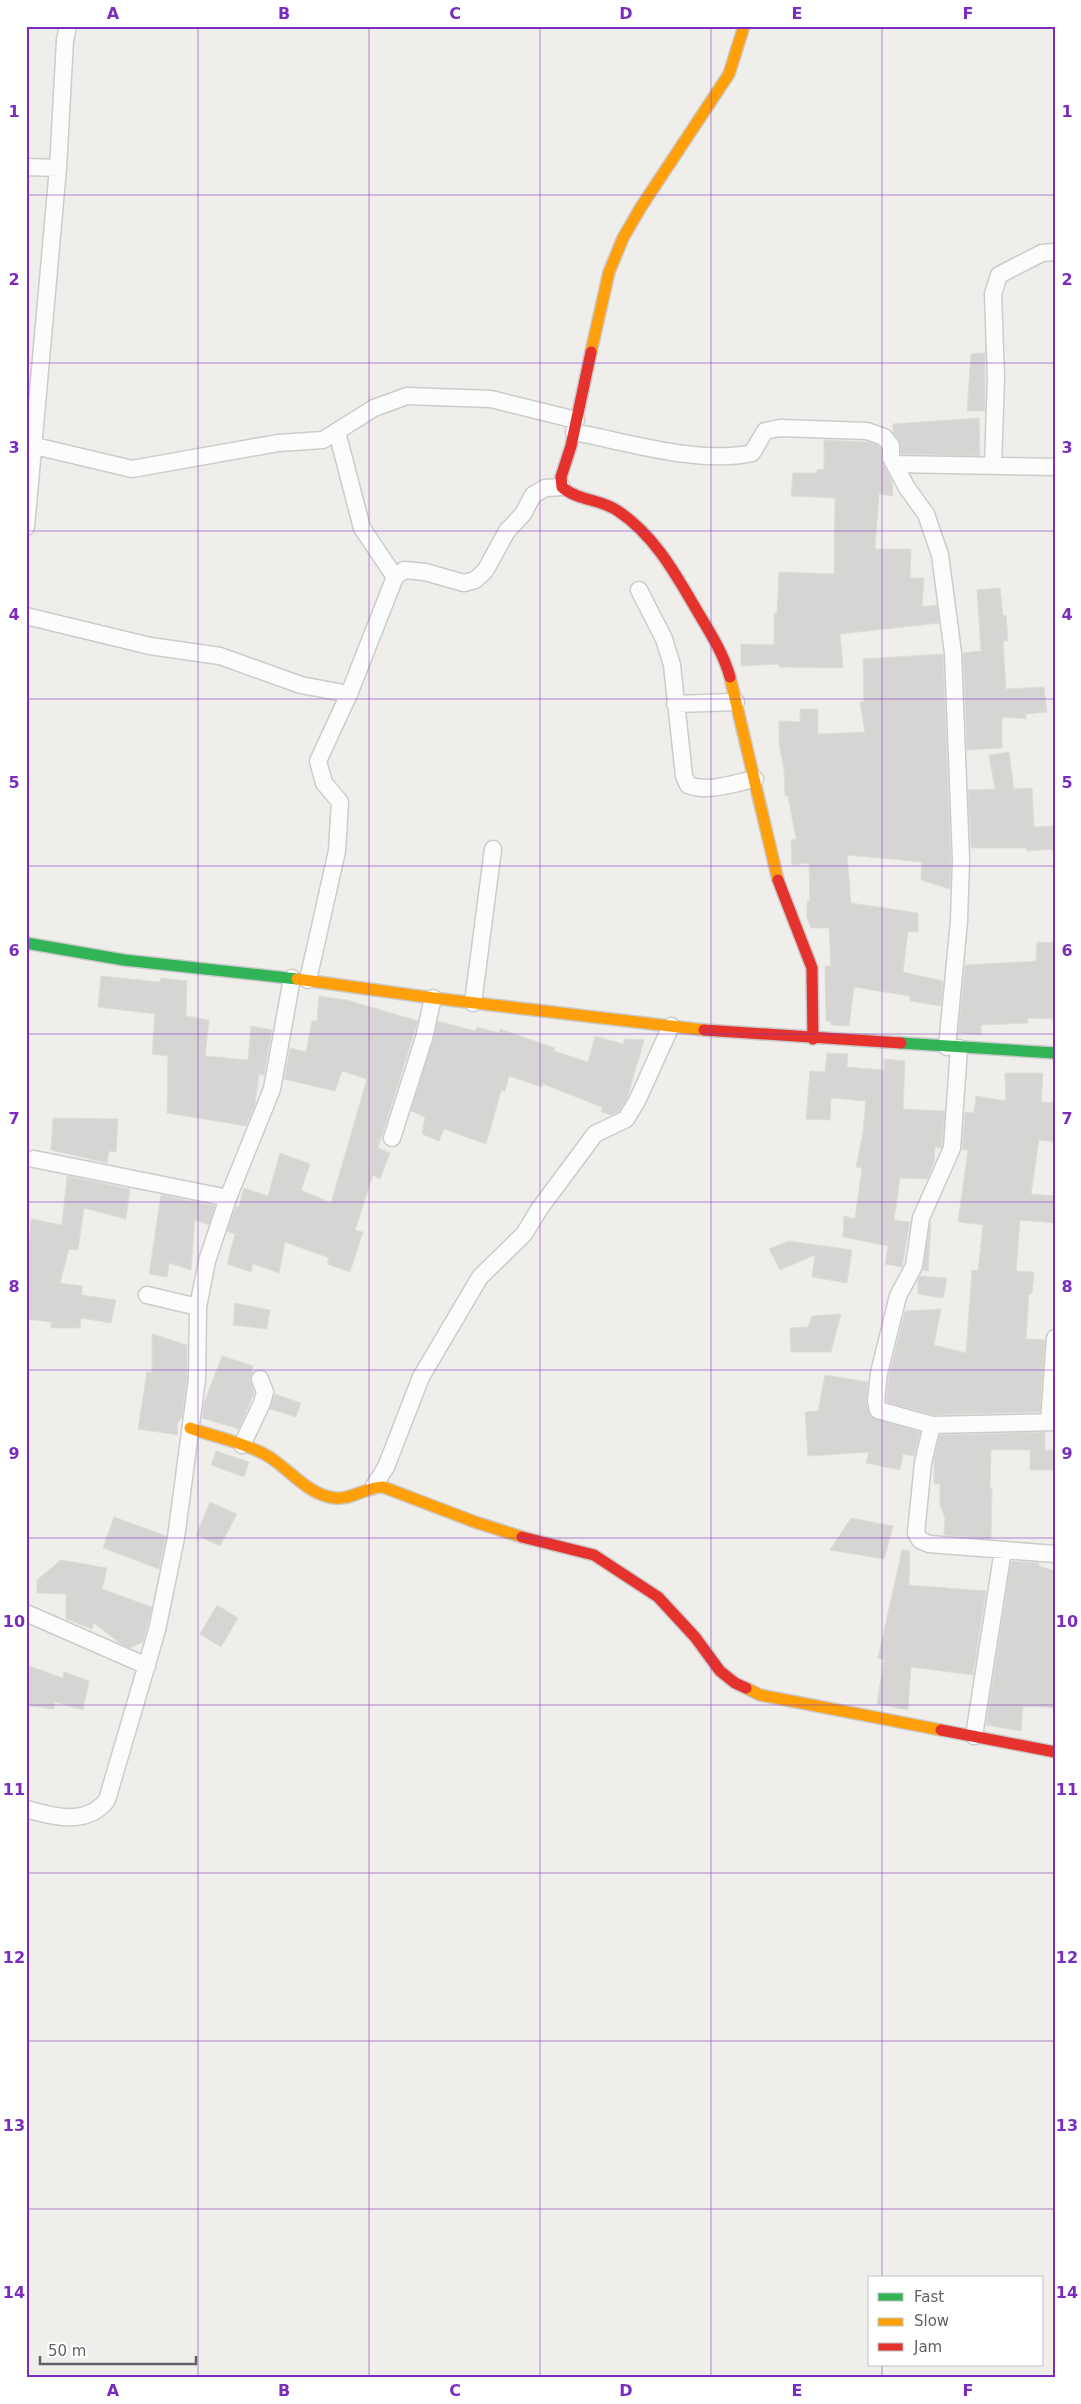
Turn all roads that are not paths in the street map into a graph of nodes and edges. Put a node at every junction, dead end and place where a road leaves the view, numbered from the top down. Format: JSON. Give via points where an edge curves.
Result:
{"nodes":[{"id":1,"x":68,"y":26,"type":"edge"},
{"id":2,"x":744,"y":26,"type":"edge"},
{"id":3,"x":26,"y":167,"type":"edge"},
{"id":4,"x":58,"y":168,"type":"junction"},
{"id":5,"x":1055,"y":252,"type":"edge"},
{"id":6,"x":575,"y":426,"type":"junction"},
{"id":7,"x":336,"y":432,"type":"junction"},
{"id":8,"x":35,"y":446,"type":"junction"},
{"id":9,"x":894,"y":464,"type":"junction"},
{"id":10,"x":993,"y":465,"type":"junction"},
{"id":11,"x":1055,"y":467,"type":"edge"},
{"id":12,"x":562,"y":487,"type":"junction"},
{"id":13,"x":26,"y":527,"type":"edge"},
{"id":14,"x":395,"y":577,"type":"junction"},
{"id":15,"x":639,"y":590,"type":"dead end"},
{"id":16,"x":26,"y":616,"type":"edge"},
{"id":17,"x":349,"y":694,"type":"junction"},
{"id":18,"x":736,"y":702,"type":"junction"},
{"id":19,"x":675,"y":704,"type":"junction"},
{"id":20,"x":755,"y":779,"type":"junction"},
{"id":21,"x":493,"y":849,"type":"dead end"},
{"id":22,"x":26,"y":943,"type":"edge"},
{"id":23,"x":300,"y":979,"type":"junction"},
{"id":24,"x":434,"y":998,"type":"junction"},
{"id":25,"x":472,"y":1003,"type":"junction"},
{"id":26,"x":671,"y":1026,"type":"junction"},
{"id":27,"x":813,"y":1039,"type":"junction"},
{"id":28,"x":953,"y":1047,"type":"junction"},
{"id":29,"x":1055,"y":1053,"type":"edge"},
{"id":30,"x":392,"y":1138,"type":"dead end"},
{"id":31,"x":34,"y":1159,"type":"dead end"},
{"id":32,"x":228,"y":1198,"type":"junction"},
{"id":33,"x":147,"y":1295,"type":"dead end"},
{"id":34,"x":198,"y":1308,"type":"junction"},
{"id":35,"x":1055,"y":1338,"type":"edge"},
{"id":36,"x":260,"y":1380,"type":"dead end"},
{"id":37,"x":1052,"y":1422,"type":"edge"},
{"id":38,"x":932,"y":1425,"type":"junction"},
{"id":39,"x":190,"y":1428,"type":"junction"},
{"id":40,"x":242,"y":1445,"type":"junction"},
{"id":41,"x":374,"y":1486,"type":"junction"},
{"id":42,"x":1003,"y":1550,"type":"junction"},
{"id":43,"x":1055,"y":1554,"type":"edge"},
{"id":44,"x":26,"y":1613,"type":"edge"},
{"id":45,"x":147,"y":1666,"type":"junction"},
{"id":46,"x":974,"y":1736,"type":"junction"},
{"id":47,"x":1055,"y":1752,"type":"edge"},
{"id":48,"x":26,"y":1809,"type":"edge"}],
"edges":[{"from":1,"to":4,"type":"street"},
{"from":2,"to":6,"type":"street","via":[[729,74],[719,92],[678,149],[623,238],[609,272]]},
{"from":3,"to":4,"type":"street"},
{"from":4,"to":8,"type":"street"},
{"from":5,"to":10,"type":"street","via":[[1042,253],[999,275],[993,294],[996,378]]},
{"from":6,"to":7,"type":"street","via":[[491,399],[407,396],[374,408]]},
{"from":6,"to":9,"type":"street","via":[[678,452],[721,457],[752,453],[765,431],[780,428],[867,431],[884,437],[890,446]]},
{"from":6,"to":12,"type":"street","via":[[561,477]]},
{"from":7,"to":8,"type":"street","via":[[323,440],[278,443],[132,469]]},
{"from":7,"to":14,"type":"street","via":[[362,528]]},
{"from":8,"to":13,"type":"street"},
{"from":9,"to":10,"type":"street"},
{"from":9,"to":28,"type":"street","via":[[926,514],[940,555],[953,653],[961,859]]},
{"from":10,"to":11,"type":"street"},
{"from":12,"to":14,"type":"street","via":[[545,488],[533,495],[507,531],[485,571],[475,580],[464,582],[404,570]]},
{"from":12,"to":18,"type":"street","via":[[569,493],[617,510],[654,543],[674,570],[720,648]]},
{"from":14,"to":17,"type":"street"},
{"from":15,"to":19,"type":"street","via":[[667,647]]},
{"from":16,"to":17,"type":"street","via":[[150,646],[220,656],[301,685]]},
{"from":17,"to":23,"type":"street","via":[[318,761],[324,783],[340,802],[337,851]]},
{"from":18,"to":19,"type":"street"},
{"from":18,"to":20,"type":"street"},
{"from":19,"to":20,"type":"street","via":[[684,776],[688,785],[715,787]]},
{"from":20,"to":27,"type":"street","via":[[780,887],[812,968]]},
{"from":21,"to":25,"type":"street"},
{"from":22,"to":23,"type":"street","via":[[124,960]]},
{"from":23,"to":24,"type":"street"},
{"from":23,"to":32,"type":"street","via":[[272,1089]]},
{"from":24,"to":25,"type":"street"},
{"from":24,"to":30,"type":"street"},
{"from":25,"to":26,"type":"street"},
{"from":26,"to":27,"type":"street"},
{"from":26,"to":41,"type":"street","via":[[626,1119],[595,1134],[524,1234],[480,1277],[420,1376],[386,1467]]},
{"from":27,"to":28,"type":"street"},
{"from":28,"to":29,"type":"street"},
{"from":28,"to":38,"type":"street","via":[[952,1148],[921,1218],[914,1266],[898,1296],[879,1373],[876,1401],[878,1410]]},
{"from":31,"to":32,"type":"street"},
{"from":32,"to":34,"type":"street","via":[[207,1261]]},
{"from":33,"to":34,"type":"street"},
{"from":34,"to":39,"type":"street","via":[[198,1370]]},
{"from":35,"to":37,"type":"street"},
{"from":36,"to":40,"type":"street","via":[[265,1392],[262,1404]]},
{"from":37,"to":38,"type":"street"},
{"from":38,"to":42,"type":"street","via":[[923,1463],[916,1533],[928,1544]]},
{"from":39,"to":40,"type":"street"},
{"from":39,"to":45,"type":"street","via":[[176,1538]]},
{"from":40,"to":41,"type":"street","via":[[266,1455],[318,1493],[333,1498],[350,1497]]},
{"from":41,"to":46,"type":"street","via":[[484,1525],[594,1555],[658,1597],[695,1636],[720,1671],[760,1696]]},
{"from":42,"to":43,"type":"street"},
{"from":42,"to":46,"type":"street"},
{"from":44,"to":45,"type":"street"},
{"from":45,"to":48,"type":"street","via":[[107,1800],[100,1809],[70,1818]]},
{"from":46,"to":47,"type":"street"}]}
